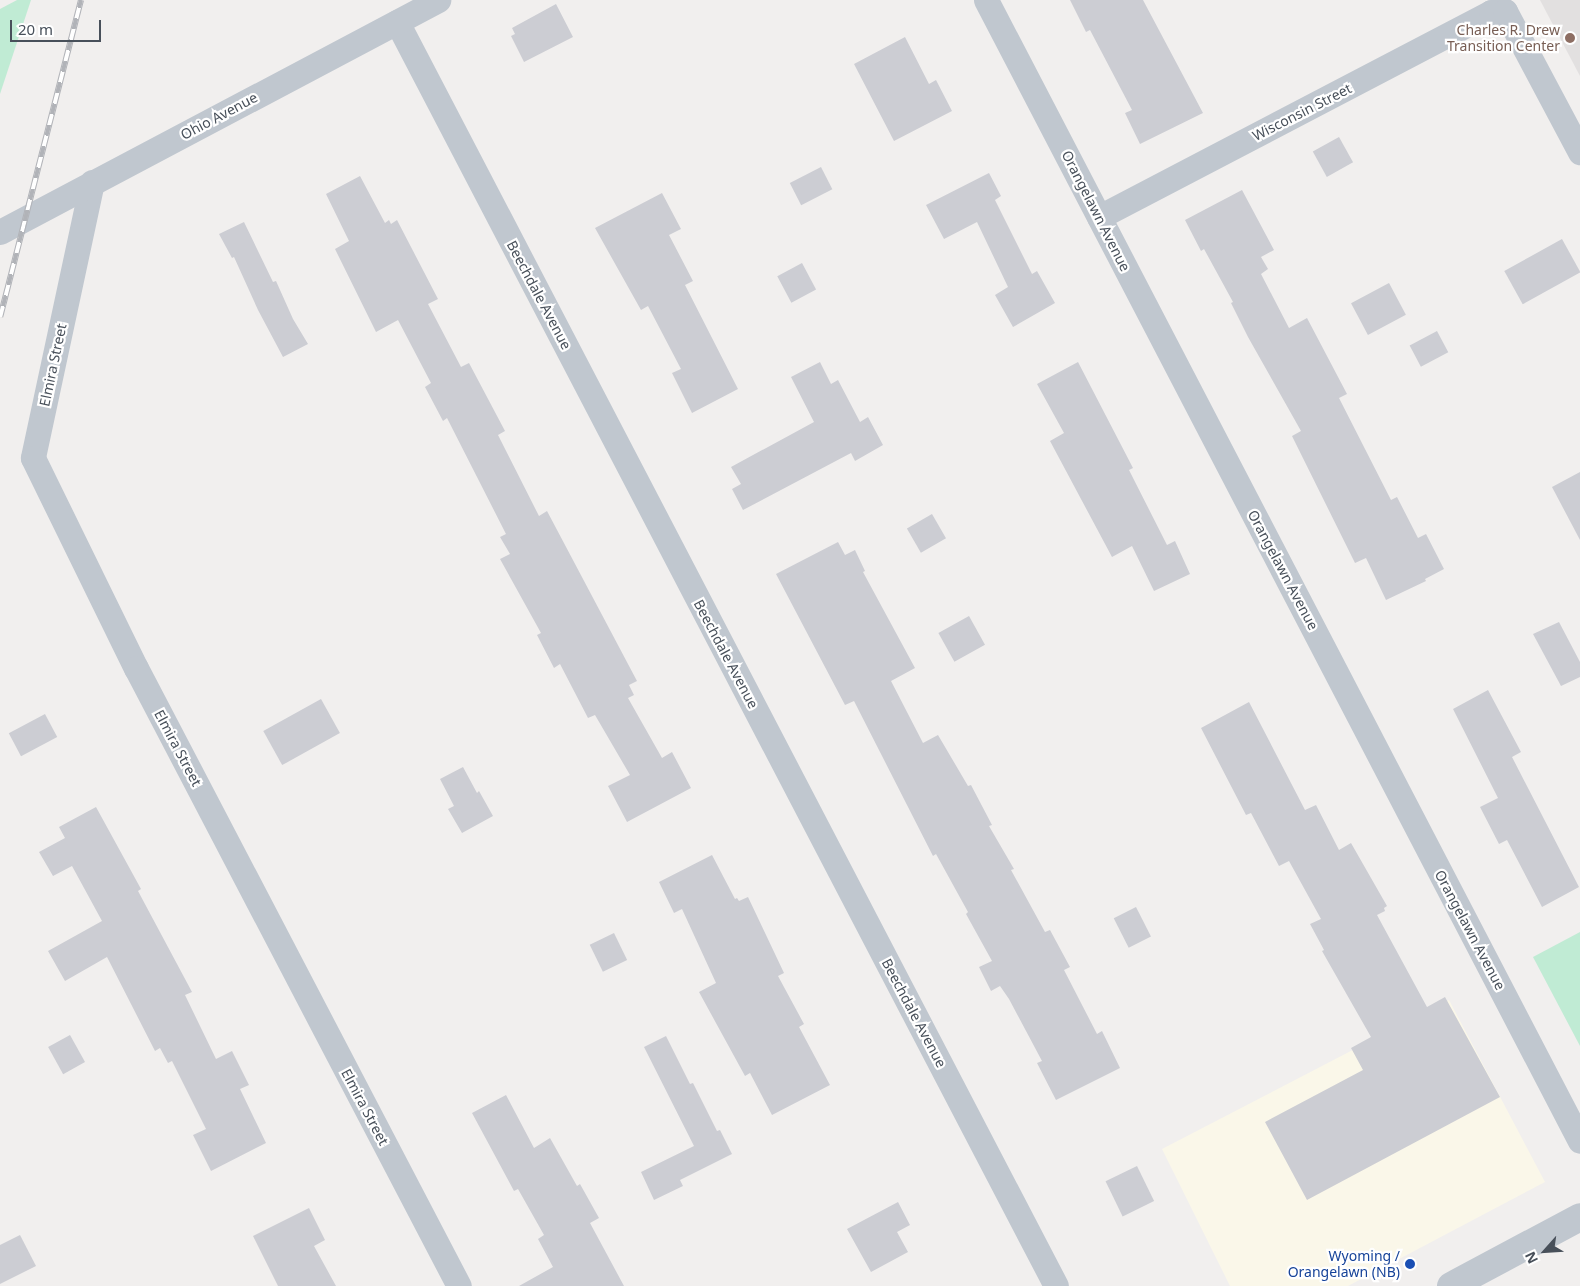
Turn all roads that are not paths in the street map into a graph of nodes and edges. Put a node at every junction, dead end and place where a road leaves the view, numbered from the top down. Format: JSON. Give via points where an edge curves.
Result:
{"nodes":[{"id":1,"x":438,"y":0,"type":"edge"},
{"id":2,"x":986,"y":0,"type":"edge"},
{"id":3,"x":397,"y":22,"type":"junction"},
{"id":4,"x":1580,"y":152,"type":"edge"},
{"id":5,"x":92,"y":182,"type":"junction"},
{"id":6,"x":1099,"y":217,"type":"junction"},
{"id":7,"x":0,"y":232,"type":"edge"},
{"id":8,"x":1580,"y":1141,"type":"edge"},
{"id":9,"x":1580,"y":1217,"type":"edge"},
{"id":10,"x":458,"y":1286,"type":"edge"},
{"id":11,"x":1056,"y":1286,"type":"edge"},
{"id":12,"x":1451,"y":1286,"type":"edge"}],
"edges":[{"from":1,"to":3,"type":"street","name":"Ohio Avenue"},
{"from":2,"to":6,"type":"street","name":"Orangelawn Avenue"},
{"from":3,"to":5,"type":"street","name":"Ohio Avenue"},
{"from":3,"to":11,"type":"street","name":"Beechdale Avenue"},
{"from":4,"to":6,"type":"street","name":"Wisconsin Street","via":[[1505,11],[1491,12]]},
{"from":5,"to":7,"type":"street","name":"Ohio Avenue"},
{"from":5,"to":10,"type":"street","name":"Elmira Street","via":[[32,458],[136,668]]},
{"from":6,"to":8,"type":"street","name":"Orangelawn Avenue"},
{"from":9,"to":12,"type":"street"}]}
